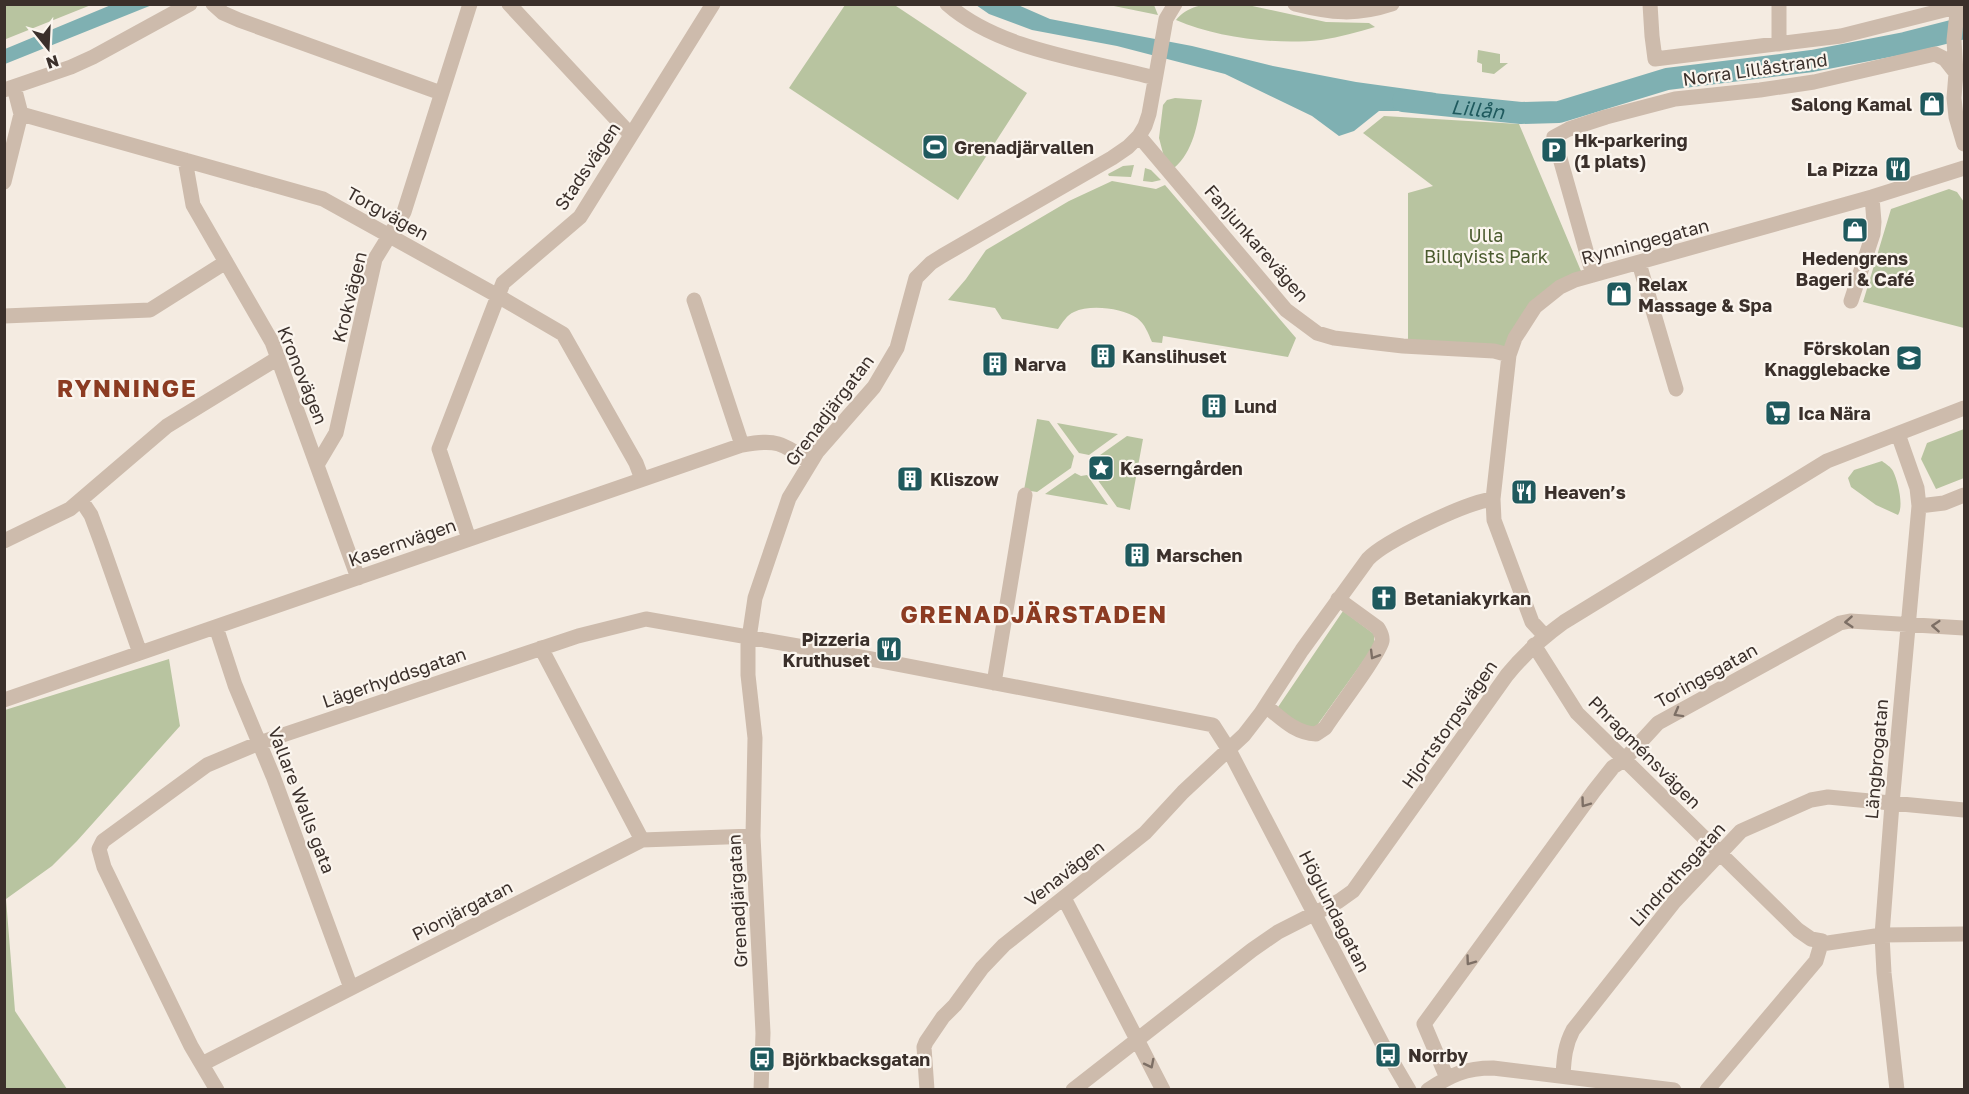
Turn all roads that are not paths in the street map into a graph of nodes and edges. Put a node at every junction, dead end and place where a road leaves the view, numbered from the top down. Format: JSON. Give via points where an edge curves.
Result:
{"nodes":[{"id":1,"x":190,"y":4,"type":"edge"},
{"id":2,"x":213,"y":4,"type":"edge"},
{"id":3,"x":470,"y":4,"type":"edge"},
{"id":4,"x":509,"y":4,"type":"edge"},
{"id":5,"x":713,"y":4,"type":"edge"},
{"id":6,"x":947,"y":4,"type":"edge"},
{"id":7,"x":1175,"y":4,"type":"edge"},
{"id":8,"x":1295,"y":4,"type":"edge"},
{"id":9,"x":1392,"y":4,"type":"edge"},
{"id":10,"x":1650,"y":4,"type":"edge"},
{"id":11,"x":1779,"y":4,"type":"edge"},
{"id":12,"x":1959,"y":9,"type":"edge"},
{"id":13,"x":1164,"y":12,"type":"edge"},
{"id":14,"x":1779,"y":44,"type":"junction"},
{"id":15,"x":1157,"y":70,"type":"junction"},
{"id":16,"x":1956,"y":74,"type":"junction"},
{"id":17,"x":9,"y":88,"type":"edge"},
{"id":18,"x":441,"y":93,"type":"junction"},
{"id":19,"x":21,"y":114,"type":"junction"},
{"id":20,"x":631,"y":135,"type":"junction"},
{"id":21,"x":1139,"y":136,"type":"junction"},
{"id":22,"x":1965,"y":144,"type":"edge"},
{"id":23,"x":185,"y":160,"type":"junction"},
{"id":24,"x":1965,"y":168,"type":"edge"},
{"id":25,"x":4,"y":182,"type":"edge"},
{"id":26,"x":1872,"y":197,"type":"junction"},
{"id":27,"x":389,"y":236,"type":"junction"},
{"id":28,"x":226,"y":262,"type":"junction"},
{"id":29,"x":1639,"y":263,"type":"junction"},
{"id":30,"x":1593,"y":275,"type":"junction"},
{"id":31,"x":498,"y":296,"type":"junction"},
{"id":32,"x":694,"y":300,"type":"dead end"},
{"id":33,"x":1851,"y":302,"type":"dead end"},
{"id":34,"x":4,"y":316,"type":"edge"},
{"id":35,"x":1509,"y":355,"type":"junction"},
{"id":36,"x":278,"y":358,"type":"junction"},
{"id":37,"x":1676,"y":389,"type":"dead end"},
{"id":38,"x":1965,"y":408,"type":"edge"},
{"id":39,"x":1898,"y":434,"type":"junction"},
{"id":40,"x":742,"y":445,"type":"junction"},
{"id":41,"x":810,"y":463,"type":"junction"},
{"id":42,"x":317,"y":465,"type":"junction"},
{"id":43,"x":642,"y":479,"type":"junction"},
{"id":44,"x":1025,"y":495,"type":"dead end"},
{"id":45,"x":1965,"y":495,"type":"edge"},
{"id":46,"x":1493,"y":499,"type":"junction"},
{"id":47,"x":81,"y":500,"type":"junction"},
{"id":48,"x":1919,"y":506,"type":"junction"},
{"id":49,"x":469,"y":539,"type":"junction"},
{"id":50,"x":4,"y":541,"type":"edge"},
{"id":51,"x":358,"y":578,"type":"junction"},
{"id":52,"x":1338,"y":599,"type":"junction"},
{"id":53,"x":1908,"y":624,"type":"junction"},
{"id":54,"x":216,"y":627,"type":"junction"},
{"id":55,"x":1965,"y":628,"type":"edge"},
{"id":56,"x":749,"y":638,"type":"junction"},
{"id":57,"x":1539,"y":640,"type":"junction"},
{"id":58,"x":541,"y":648,"type":"junction"},
{"id":59,"x":140,"y":653,"type":"junction"},
{"id":60,"x":994,"y":682,"type":"junction"},
{"id":61,"x":4,"y":700,"type":"edge"},
{"id":62,"x":1266,"y":706,"type":"junction"},
{"id":63,"x":259,"y":743,"type":"junction"},
{"id":64,"x":1229,"y":750,"type":"junction"},
{"id":65,"x":1624,"y":760,"type":"junction"},
{"id":66,"x":1892,"y":804,"type":"junction"},
{"id":67,"x":1965,"y":810,"type":"edge"},
{"id":68,"x":753,"y":836,"type":"junction"},
{"id":69,"x":642,"y":840,"type":"junction"},
{"id":70,"x":1718,"y":853,"type":"junction"},
{"id":71,"x":1065,"y":898,"type":"junction"},
{"id":72,"x":1314,"y":914,"type":"junction"},
{"id":73,"x":1965,"y":934,"type":"edge"},
{"id":74,"x":1882,"y":935,"type":"junction"},
{"id":75,"x":1821,"y":944,"type":"junction"},
{"id":76,"x":351,"y":988,"type":"junction"},
{"id":77,"x":1137,"y":1039,"type":"junction"},
{"id":78,"x":202,"y":1064,"type":"junction"},
{"id":79,"x":1563,"y":1075,"type":"junction"},
{"id":80,"x":1447,"y":1078,"type":"junction"},
{"id":81,"x":216,"y":1089,"type":"edge"},
{"id":82,"x":761,"y":1089,"type":"edge"},
{"id":83,"x":927,"y":1089,"type":"edge"},
{"id":84,"x":1073,"y":1089,"type":"edge"},
{"id":85,"x":1163,"y":1089,"type":"edge"},
{"id":86,"x":1409,"y":1089,"type":"edge"},
{"id":87,"x":1428,"y":1089,"type":"edge"},
{"id":88,"x":1674,"y":1089,"type":"edge"},
{"id":89,"x":1707,"y":1089,"type":"edge"},
{"id":90,"x":1897,"y":1089,"type":"edge"}],
"edges":[{"from":1,"to":17,"type":"street","via":[[93,57]]},
{"from":2,"to":18,"type":"street","via":[[239,20]]},
{"from":3,"to":18,"type":"street","name":"Krokvägen"},
{"from":4,"to":20,"type":"street"},
{"from":5,"to":20,"type":"street","name":"Stadsvägen"},
{"from":6,"to":15,"type":"street","via":[[974,25],[1016,42]]},
{"from":7,"to":13,"type":"street","name":"Grenadjärgatan"},
{"from":8,"to":9,"type":"street","via":[[1347,12],[1370,12]]},
{"from":10,"to":14,"type":"street","via":[[1655,59]]},
{"from":11,"to":14,"type":"street"},
{"from":12,"to":14,"type":"street","via":[[1841,36]]},
{"from":12,"to":16,"type":"street","via":[[1954,39]]},
{"from":13,"to":15,"type":"street","name":"Grenadjärgatan"},
{"from":15,"to":21,"type":"street","name":"Grenadjärgatan","via":[[1149,114]]},
{"from":16,"to":22,"type":"street","via":[[1955,107]]},
{"from":16,"to":30,"type":"street","name":"Norra Lillåstrand","via":[[1935,54],[1814,82],[1675,99],[1606,117],[1554,137]]},
{"from":17,"to":19,"type":"street"},
{"from":18,"to":27,"type":"street","name":"Krokvägen","via":[[404,212]]},
{"from":19,"to":23,"type":"street","name":"Torgvägen"},
{"from":19,"to":25,"type":"street"},
{"from":20,"to":31,"type":"street","name":"Stadsvägen","via":[[580,217],[503,283]]},
{"from":21,"to":35,"type":"street","name":"Fanjunkarevägen","via":[[1287,310],[1317,333],[1357,342]]},
{"from":21,"to":41,"type":"street","name":"Grenadjärgatan","via":[[1112,158],[931,263],[916,278],[890,362]]},
{"from":23,"to":27,"type":"street","name":"Torgvägen","via":[[323,199]]},
{"from":23,"to":28,"type":"street","name":"Kronovägen","via":[[193,205]]},
{"from":24,"to":26,"type":"street","name":"Rynningegatan"},
{"from":26,"to":29,"type":"street","name":"Rynningegatan"},
{"from":26,"to":33,"type":"street","via":[[1873,234]]},
{"from":27,"to":31,"type":"street","name":"Torgvägen"},
{"from":27,"to":42,"type":"street","name":"Krokvägen","via":[[375,259],[336,433]]},
{"from":28,"to":34,"type":"street","via":[[150,310]]},
{"from":28,"to":36,"type":"street","name":"Kronovägen"},
{"from":29,"to":30,"type":"street","name":"Rynningegatan"},
{"from":29,"to":37,"type":"street"},
{"from":30,"to":35,"type":"street","name":"Rynningegatan","via":[[1560,287],[1535,307]]},
{"from":31,"to":43,"type":"street","name":"Torgvägen","via":[[563,334]]},
{"from":31,"to":49,"type":"street","name":"Stadsvägen","via":[[439,449]]},
{"from":32,"to":40,"type":"street"},
{"from":35,"to":46,"type":"street","name":"Rynningegatan"},
{"from":36,"to":42,"type":"street","name":"Kronovägen"},
{"from":36,"to":47,"type":"street","via":[[167,426]]},
{"from":38,"to":39,"type":"street","name":"Hjortstorpsvägen"},
{"from":39,"to":48,"type":"street","name":"Längbrogatan","via":[[1917,488]]},
{"from":39,"to":57,"type":"street","name":"Hjortstorpsvägen","via":[[1812,470]]},
{"from":40,"to":41,"type":"street","name":"Kasernvägen","via":[[765,441],[784,444]]},
{"from":40,"to":43,"type":"street","name":"Kasernvägen"},
{"from":41,"to":56,"type":"street","name":"Grenadjärgatan","via":[[789,498],[778,527],[755,598]]},
{"from":42,"to":51,"type":"street","name":"Kronovägen"},
{"from":43,"to":49,"type":"street","name":"Kasernvägen"},
{"from":44,"to":60,"type":"street"},
{"from":45,"to":48,"type":"street"},
{"from":46,"to":52,"type":"street","name":"Venavägen","via":[[1467,506],[1375,551]]},
{"from":46,"to":57,"type":"street","name":"Phragménsvägen","via":[[1494,520]]},
{"from":47,"to":50,"type":"street"},
{"from":47,"to":59,"type":"street","via":[[91,515]]},
{"from":48,"to":53,"type":"street","name":"Längbrogatan"},
{"from":49,"to":51,"type":"street","name":"Kasernvägen"},
{"from":51,"to":54,"type":"street","name":"Kasernvägen"},
{"from":52,"to":62,"type":"street","name":"Venavägen"},
{"from":52,"to":62,"type":"street","one_way":true,"via":[[1378,628],[1382,642],[1374,656],[1316,734],[1291,726]]},
{"from":55,"to":53,"type":"street","name":"Toringsgatan","one_way":true},
{"from":53,"to":65,"type":"street","name":"Toringsgatan","one_way":true,"via":[[1840,623],[1658,723]]},
{"from":53,"to":66,"type":"street","name":"Längbrogatan"},
{"from":54,"to":59,"type":"street","name":"Kasernvägen"},
{"from":54,"to":63,"type":"street","name":"Vallare Walls gata"},
{"from":56,"to":58,"type":"street","name":"Lägerhyddsgatan","via":[[646,619]]},
{"from":56,"to":60,"type":"street","name":"Lägerhyddsgatan"},
{"from":56,"to":68,"type":"street","name":"Grenadjärgatan","via":[[748,675],[755,738]]},
{"from":57,"to":65,"type":"street","name":"Phragménsvägen","via":[[1576,713]]},
{"from":57,"to":72,"type":"street","name":"Hjortstorpsvägen","via":[[1507,675],[1353,891]]},
{"from":58,"to":63,"type":"street","name":"Lägerhyddsgatan"},
{"from":58,"to":69,"type":"street"},
{"from":59,"to":61,"type":"street","name":"Kasernvägen"},
{"from":60,"to":64,"type":"street","name":"Höglundagatan","via":[[1213,725]]},
{"from":62,"to":64,"type":"street","name":"Venavägen"},
{"from":63,"to":76,"type":"street","name":"Vallare Walls gata"},
{"from":63,"to":78,"type":"street","name":"Lägerhyddsgatan","via":[[207,765],[103,841],[99,849],[104,867]]},
{"from":64,"to":71,"type":"street","name":"Venavägen","via":[[1145,833]]},
{"from":64,"to":72,"type":"street","name":"Höglundagatan"},
{"from":65,"to":70,"type":"street","name":"Phragménsvägen"},
{"from":65,"to":80,"type":"street","name":"Toringsgatan","one_way":true,"via":[[1613,767],[1594,791],[1424,1024]]},
{"from":66,"to":67,"type":"street","name":"Lindrothsgatan"},
{"from":66,"to":70,"type":"street","name":"Lindrothsgatan","via":[[1828,797],[1811,800],[1741,831]]},
{"from":66,"to":74,"type":"street","name":"Längbrogatan"},
{"from":68,"to":69,"type":"street","name":"Pionjärgatan"},
{"from":68,"to":82,"type":"street","name":"Grenadjärgatan","via":[[763,1033]]},
{"from":69,"to":76,"type":"street","name":"Pionjärgatan"},
{"from":70,"to":75,"type":"street","name":"Phragménsvägen","via":[[1798,930]]},
{"from":70,"to":79,"type":"street","name":"Lindrothsgatan","via":[[1674,902],[1574,1030],[1564,1051]]},
{"from":71,"to":77,"type":"street"},
{"from":71,"to":83,"type":"street","name":"Venavägen","via":[[1004,945],[943,1017],[924,1047]]},
{"from":72,"to":77,"type":"street","name":"Hjortstorpsvägen","via":[[1252,950]]},
{"from":72,"to":86,"type":"street","name":"Höglundagatan"},
{"from":73,"to":74,"type":"street"},
{"from":74,"to":75,"type":"street"},
{"from":74,"to":90,"type":"street","name":"Längbrogatan"},
{"from":75,"to":89,"type":"street","via":[[1816,961]]},
{"from":76,"to":78,"type":"street","name":"Pionjärgatan"},
{"from":77,"to":84,"type":"street","name":"Hjortstorpsvägen"},
{"from":77,"to":85,"type":"street","one_way":true},
{"from":78,"to":81,"type":"street"},
{"from":79,"to":80,"type":"street","via":[[1486,1068]]},
{"from":79,"to":88,"type":"street"},
{"from":80,"to":87,"type":"street"}]}
